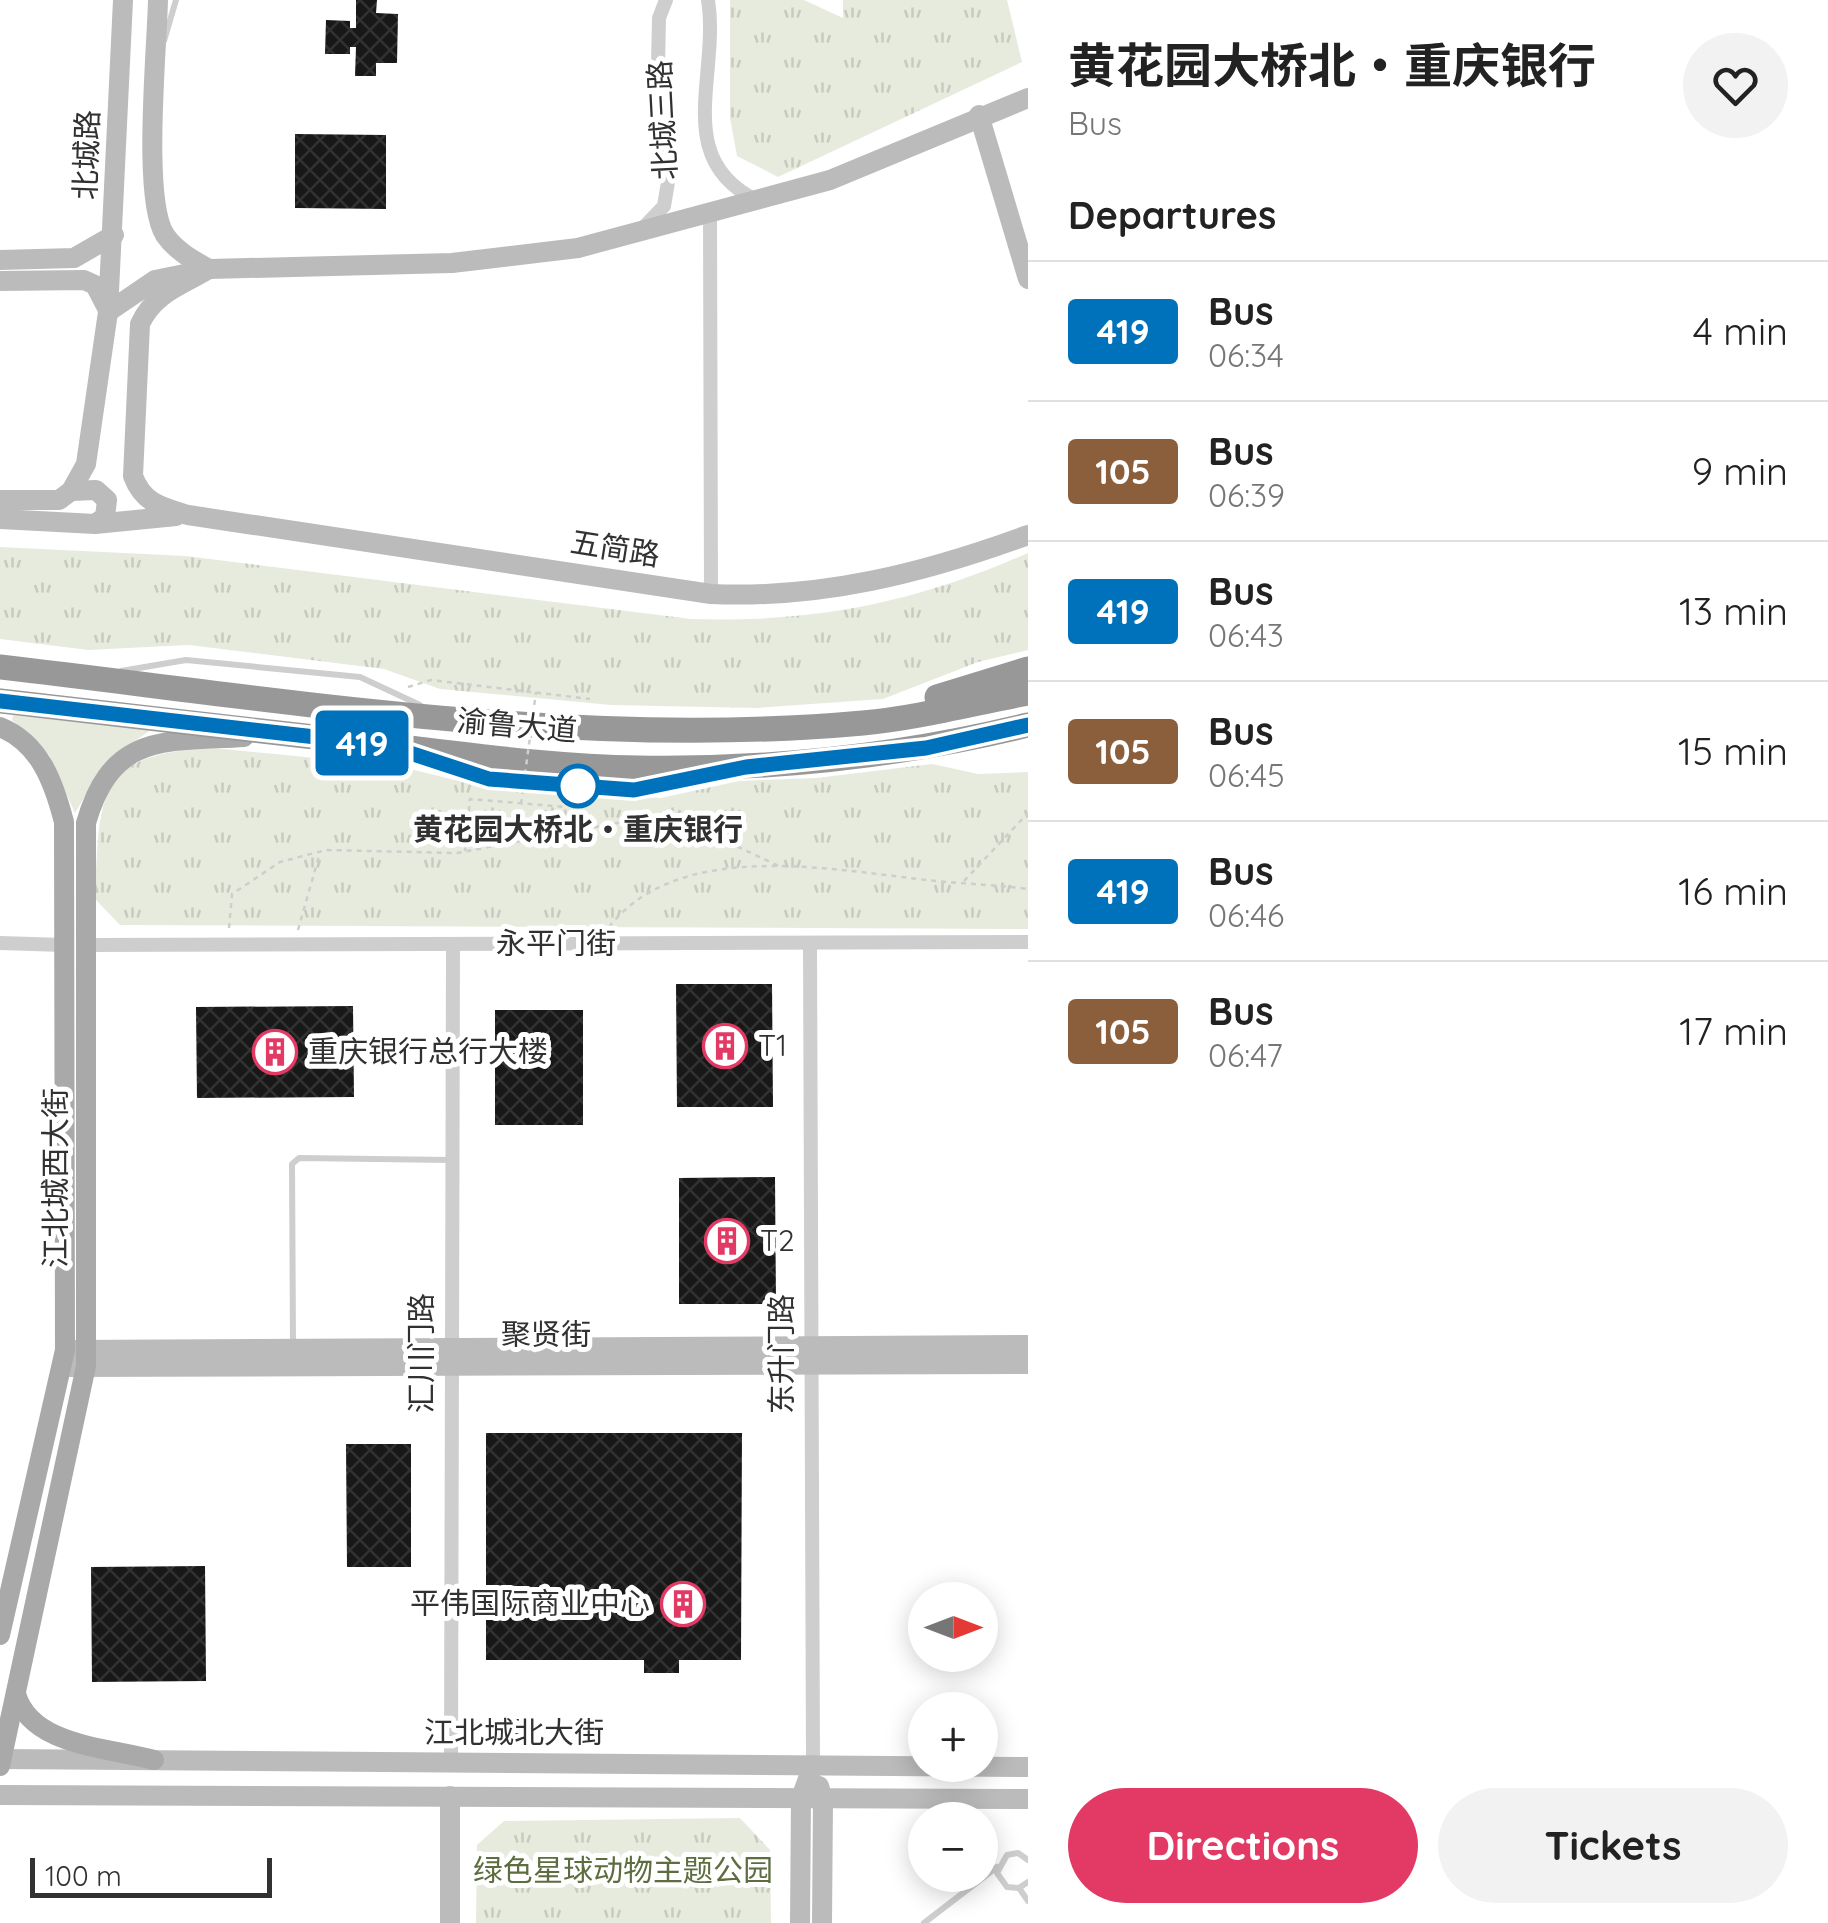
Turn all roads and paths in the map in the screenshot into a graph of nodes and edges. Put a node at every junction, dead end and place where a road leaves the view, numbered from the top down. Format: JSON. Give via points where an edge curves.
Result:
{"nodes":[{"id":1,"x":124,"y":0,"type":"edge"},
{"id":2,"x":158,"y":0,"type":"edge"},
{"id":3,"x":176,"y":0,"type":"edge"},
{"id":4,"x":666,"y":0,"type":"edge"},
{"id":5,"x":708,"y":0,"type":"edge"},
{"id":6,"x":157,"y":66,"type":"junction"},
{"id":7,"x":1028,"y":85,"type":"edge"},
{"id":8,"x":1028,"y":98,"type":"edge"},
{"id":9,"x":978,"y":115,"type":"junction"},
{"id":10,"x":759,"y":201,"type":"junction"},
{"id":11,"x":710,"y":215,"type":"junction"},
{"id":12,"x":639,"y":231,"type":"junction"},
{"id":13,"x":114,"y":235,"type":"junction"},
{"id":14,"x":0,"y":260,"type":"edge"},
{"id":15,"x":208,"y":269,"type":"junction"},
{"id":16,"x":1028,"y":279,"type":"edge"},
{"id":17,"x":0,"y":281,"type":"edge"},
{"id":18,"x":108,"y":312,"type":"junction"},
{"id":19,"x":72,"y":492,"type":"junction"},
{"id":20,"x":0,"y":500,"type":"edge"},
{"id":21,"x":188,"y":515,"type":"junction"},
{"id":22,"x":0,"y":519,"type":"edge"},
{"id":23,"x":94,"y":524,"type":"junction"},
{"id":24,"x":1028,"y":534,"type":"edge"},
{"id":25,"x":711,"y":594,"type":"junction"},
{"id":26,"x":0,"y":667,"type":"edge"},
{"id":27,"x":1028,"y":669,"type":"edge"},
{"id":28,"x":88,"y":677,"type":"junction"},
{"id":29,"x":392,"y":691,"type":"junction"},
{"id":30,"x":536,"y":692,"type":"junction"},
{"id":31,"x":1028,"y":693,"type":"edge"},
{"id":32,"x":590,"y":699,"type":"dead end"},
{"id":33,"x":0,"y":702,"type":"edge"},
{"id":34,"x":438,"y":715,"type":"junction"},
{"id":35,"x":868,"y":723,"type":"junction"},
{"id":36,"x":1028,"y":726,"type":"edge"},
{"id":37,"x":0,"y":728,"type":"edge"},
{"id":38,"x":284,"y":734,"type":"junction"},
{"id":39,"x":1028,"y":741,"type":"edge"},
{"id":40,"x":926,"y":748,"type":"junction"},
{"id":41,"x":521,"y":804,"type":"junction"},
{"id":42,"x":1028,"y":814,"type":"edge"},
{"id":43,"x":568,"y":830,"type":"junction"},
{"id":44,"x":464,"y":852,"type":"junction"},
{"id":45,"x":319,"y":855,"type":"junction"},
{"id":46,"x":781,"y":867,"type":"junction"},
{"id":47,"x":962,"y":883,"type":"junction"},
{"id":48,"x":1028,"y":890,"type":"edge"},
{"id":49,"x":1028,"y":942,"type":"edge"},
{"id":50,"x":0,"y":943,"type":"edge"},
{"id":51,"x":810,"y":943,"type":"junction"},
{"id":52,"x":228,"y":944,"type":"junction"},
{"id":53,"x":294,"y":944,"type":"junction"},
{"id":54,"x":454,"y":944,"type":"junction"},
{"id":55,"x":596,"y":944,"type":"junction"},
{"id":56,"x":74,"y":945,"type":"junction"},
{"id":57,"x":453,"y":1160,"type":"junction"},
{"id":58,"x":1028,"y":1345,"type":"edge"},
{"id":59,"x":293,"y":1347,"type":"junction"},
{"id":60,"x":452,"y":1355,"type":"junction"},
{"id":61,"x":812,"y":1356,"type":"junction"},
{"id":62,"x":64,"y":1358,"type":"junction"},
{"id":63,"x":86,"y":1358,"type":"junction"},
{"id":64,"x":1028,"y":1364,"type":"edge"},
{"id":65,"x":0,"y":1635,"type":"edge"},
{"id":66,"x":15,"y":1692,"type":"junction"},
{"id":67,"x":154,"y":1760,"type":"junction"},
{"id":68,"x":0,"y":1761,"type":"edge"},
{"id":69,"x":451,"y":1763,"type":"junction"},
{"id":70,"x":813,"y":1765,"type":"junction"},
{"id":71,"x":1028,"y":1766,"type":"edge"},
{"id":72,"x":0,"y":1794,"type":"edge"},
{"id":73,"x":450,"y":1796,"type":"junction"},
{"id":74,"x":801,"y":1798,"type":"junction"},
{"id":75,"x":823,"y":1798,"type":"junction"},
{"id":76,"x":1028,"y":1799,"type":"edge"},
{"id":77,"x":1028,"y":1860,"type":"edge"},
{"id":78,"x":998,"y":1866,"type":"edge"},
{"id":79,"x":998,"y":1870,"type":"edge"},
{"id":80,"x":1028,"y":1882,"type":"edge"},
{"id":81,"x":1019,"y":1888,"type":"junction"},
{"id":82,"x":964,"y":1892,"type":"edge"},
{"id":83,"x":1028,"y":1901,"type":"edge"},
{"id":84,"x":450,"y":1923,"type":"edge"},
{"id":85,"x":800,"y":1923,"type":"edge"},
{"id":86,"x":822,"y":1923,"type":"edge"},
{"id":87,"x":924,"y":1923,"type":"edge"}],
"edges":[{"from":1,"to":13,"type":"main road","name":"北城路"},
{"from":2,"to":6,"type":"main road"},
{"from":3,"to":6,"type":"lane"},
{"from":4,"to":12,"type":"street","name":"北城三路","via":[[658,66],[668,182],[664,206]]},
{"from":5,"to":10,"type":"street","name":"北城三路","via":[[709,156],[733,189]]},
{"from":6,"to":15,"type":"main road","via":[[158,215],[184,256]]},
{"from":7,"to":9,"type":"main road","name":"五简路"},
{"from":8,"to":9,"type":"main road","name":"五简路"},
{"from":9,"to":10,"type":"main road","name":"五简路","via":[[881,160]]},
{"from":9,"to":16,"type":"main road"},
{"from":10,"to":11,"type":"main road","name":"五简路"},
{"from":11,"to":12,"type":"main road","name":"五简路"},
{"from":11,"to":25,"type":"street"},
{"from":12,"to":15,"type":"main road","name":"五简路","via":[[495,260]]},
{"from":13,"to":14,"type":"main road","via":[[74,258]]},
{"from":13,"to":18,"type":"main road","name":"北城路"},
{"from":15,"to":18,"type":"main road","name":"五简路","via":[[156,280]]},
{"from":15,"to":21,"type":"main road","name":"五简路","via":[[161,295],[140,324],[133,476],[143,498]]},
{"from":17,"to":18,"type":"main road","via":[[84,280],[95,285]]},
{"from":18,"to":19,"type":"main road","via":[[86,464]]},
{"from":19,"to":20,"type":"main road","via":[[59,500]]},
{"from":19,"to":23,"type":"main road","via":[[96,490],[108,500],[105,517]]},
{"from":21,"to":23,"type":"main road","name":"五简路"},
{"from":21,"to":25,"type":"main road","name":"五简路"},
{"from":22,"to":23,"type":"main road","name":"五简路"},
{"from":24,"to":25,"type":"main road","name":"五简路","via":[[861,584],[807,594]]},
{"from":26,"to":28,"type":"highway","name":"渝鲁大道"},
{"from":27,"to":35,"type":"highway"},
{"from":28,"to":29,"type":"lane","via":[[186,660],[360,677]]},
{"from":28,"to":34,"type":"highway","name":"渝鲁大道"},
{"from":29,"to":30,"type":"path","via":[[431,680]]},
{"from":29,"to":34,"type":"lane"},
{"from":30,"to":32,"type":"path"},
{"from":30,"to":41,"type":"path","bridge":true},
{"from":31,"to":35,"type":"highway","name":"渝鲁大道"},
{"from":33,"to":38,"type":"highway","name":"渝鲁大道"},
{"from":34,"to":35,"type":"highway","name":"渝鲁大道","via":[[638,731]]},
{"from":36,"to":40,"type":"highway","name":"渝鲁大道"},
{"from":37,"to":56,"type":"main road","name":"江北城西大街","via":[[29,746],[56,788]]},
{"from":38,"to":40,"type":"highway","name":"渝鲁大道","via":[[559,764],[746,767]]},
{"from":38,"to":56,"type":"main road","name":"江北城西大街","via":[[170,740],[145,744],[124,758],[105,778],[86,823]]},
{"from":39,"to":40,"type":"highway"},
{"from":41,"to":43,"type":"path","via":[[565,807]]},
{"from":41,"to":44,"type":"path","via":[[470,799]]},
{"from":42,"to":47,"type":"path"},
{"from":43,"to":44,"type":"path"},
{"from":43,"to":46,"type":"path","via":[[655,816],[690,824]]},
{"from":44,"to":45,"type":"path"},
{"from":45,"to":52,"type":"path","via":[[280,862],[232,894]]},
{"from":45,"to":53,"type":"path"},
{"from":46,"to":47,"type":"path","via":[[853,868]]},
{"from":46,"to":55,"type":"path","via":[[720,870],[665,883],[625,906]]},
{"from":47,"to":48,"type":"path"},
{"from":49,"to":51,"type":"street","name":"永平门街"},
{"from":50,"to":56,"type":"street","name":"永平门街"},
{"from":51,"to":55,"type":"street","name":"永平门街"},
{"from":51,"to":61,"type":"street","name":"东升门路"},
{"from":52,"to":53,"type":"street","name":"永平门街"},
{"from":52,"to":56,"type":"street","name":"永平门街"},
{"from":53,"to":54,"type":"street","name":"永平门街"},
{"from":54,"to":55,"type":"street","name":"永平门街"},
{"from":54,"to":57,"type":"street","name":"汇川门路"},
{"from":56,"to":62,"type":"main road","name":"江北城西大街"},
{"from":56,"to":63,"type":"main road","name":"江北城西大街"},
{"from":57,"to":59,"type":"lane","via":[[298,1158],[292,1164]]},
{"from":57,"to":60,"type":"street","name":"汇川门路"},
{"from":58,"to":61,"type":"main road","name":"聚贤街"},
{"from":59,"to":60,"type":"main road","name":"聚贤街"},
{"from":59,"to":63,"type":"main road","name":"聚贤街"},
{"from":60,"to":61,"type":"main road","name":"聚贤街"},
{"from":60,"to":63,"type":"main road","name":"聚贤街"},
{"from":60,"to":69,"type":"street","name":"汇川门路"},
{"from":61,"to":64,"type":"main road","name":"聚贤街"},
{"from":61,"to":70,"type":"street","name":"东升门路"},
{"from":62,"to":63,"type":"main road","name":"聚贤街"},
{"from":62,"to":65,"type":"main road","name":"江北城西大街"},
{"from":63,"to":66,"type":"main road","name":"江北城西大街"},
{"from":66,"to":67,"type":"main road","via":[[24,1716],[47,1735]]},
{"from":66,"to":68,"type":"main road","name":"江北城西大街"},
{"from":67,"to":68,"type":"main road","name":"江北城北大街"},
{"from":67,"to":69,"type":"main road","name":"江北城北大街"},
{"from":69,"to":70,"type":"main road","name":"江北城北大街"},
{"from":70,"to":71,"type":"main road","name":"江北城北大街"},
{"from":70,"to":74,"type":"main road","name":"东升门路"},
{"from":70,"to":75,"type":"main road","name":"东升门路"},
{"from":72,"to":73,"type":"main road"},
{"from":73,"to":74,"type":"main road"},
{"from":73,"to":84,"type":"main road"},
{"from":74,"to":75,"type":"main road"},
{"from":74,"to":85,"type":"main road","name":"东升门路"},
{"from":75,"to":76,"type":"main road"},
{"from":75,"to":86,"type":"main road","name":"东升门路"},
{"from":77,"to":78,"type":"lane","via":[[1007,1854]]},
{"from":79,"to":81,"type":"lane","via":[[1002,1884]]},
{"from":80,"to":81,"type":"lane"},
{"from":81,"to":83,"type":"lane"},
{"from":82,"to":87,"type":"lane"}]}
